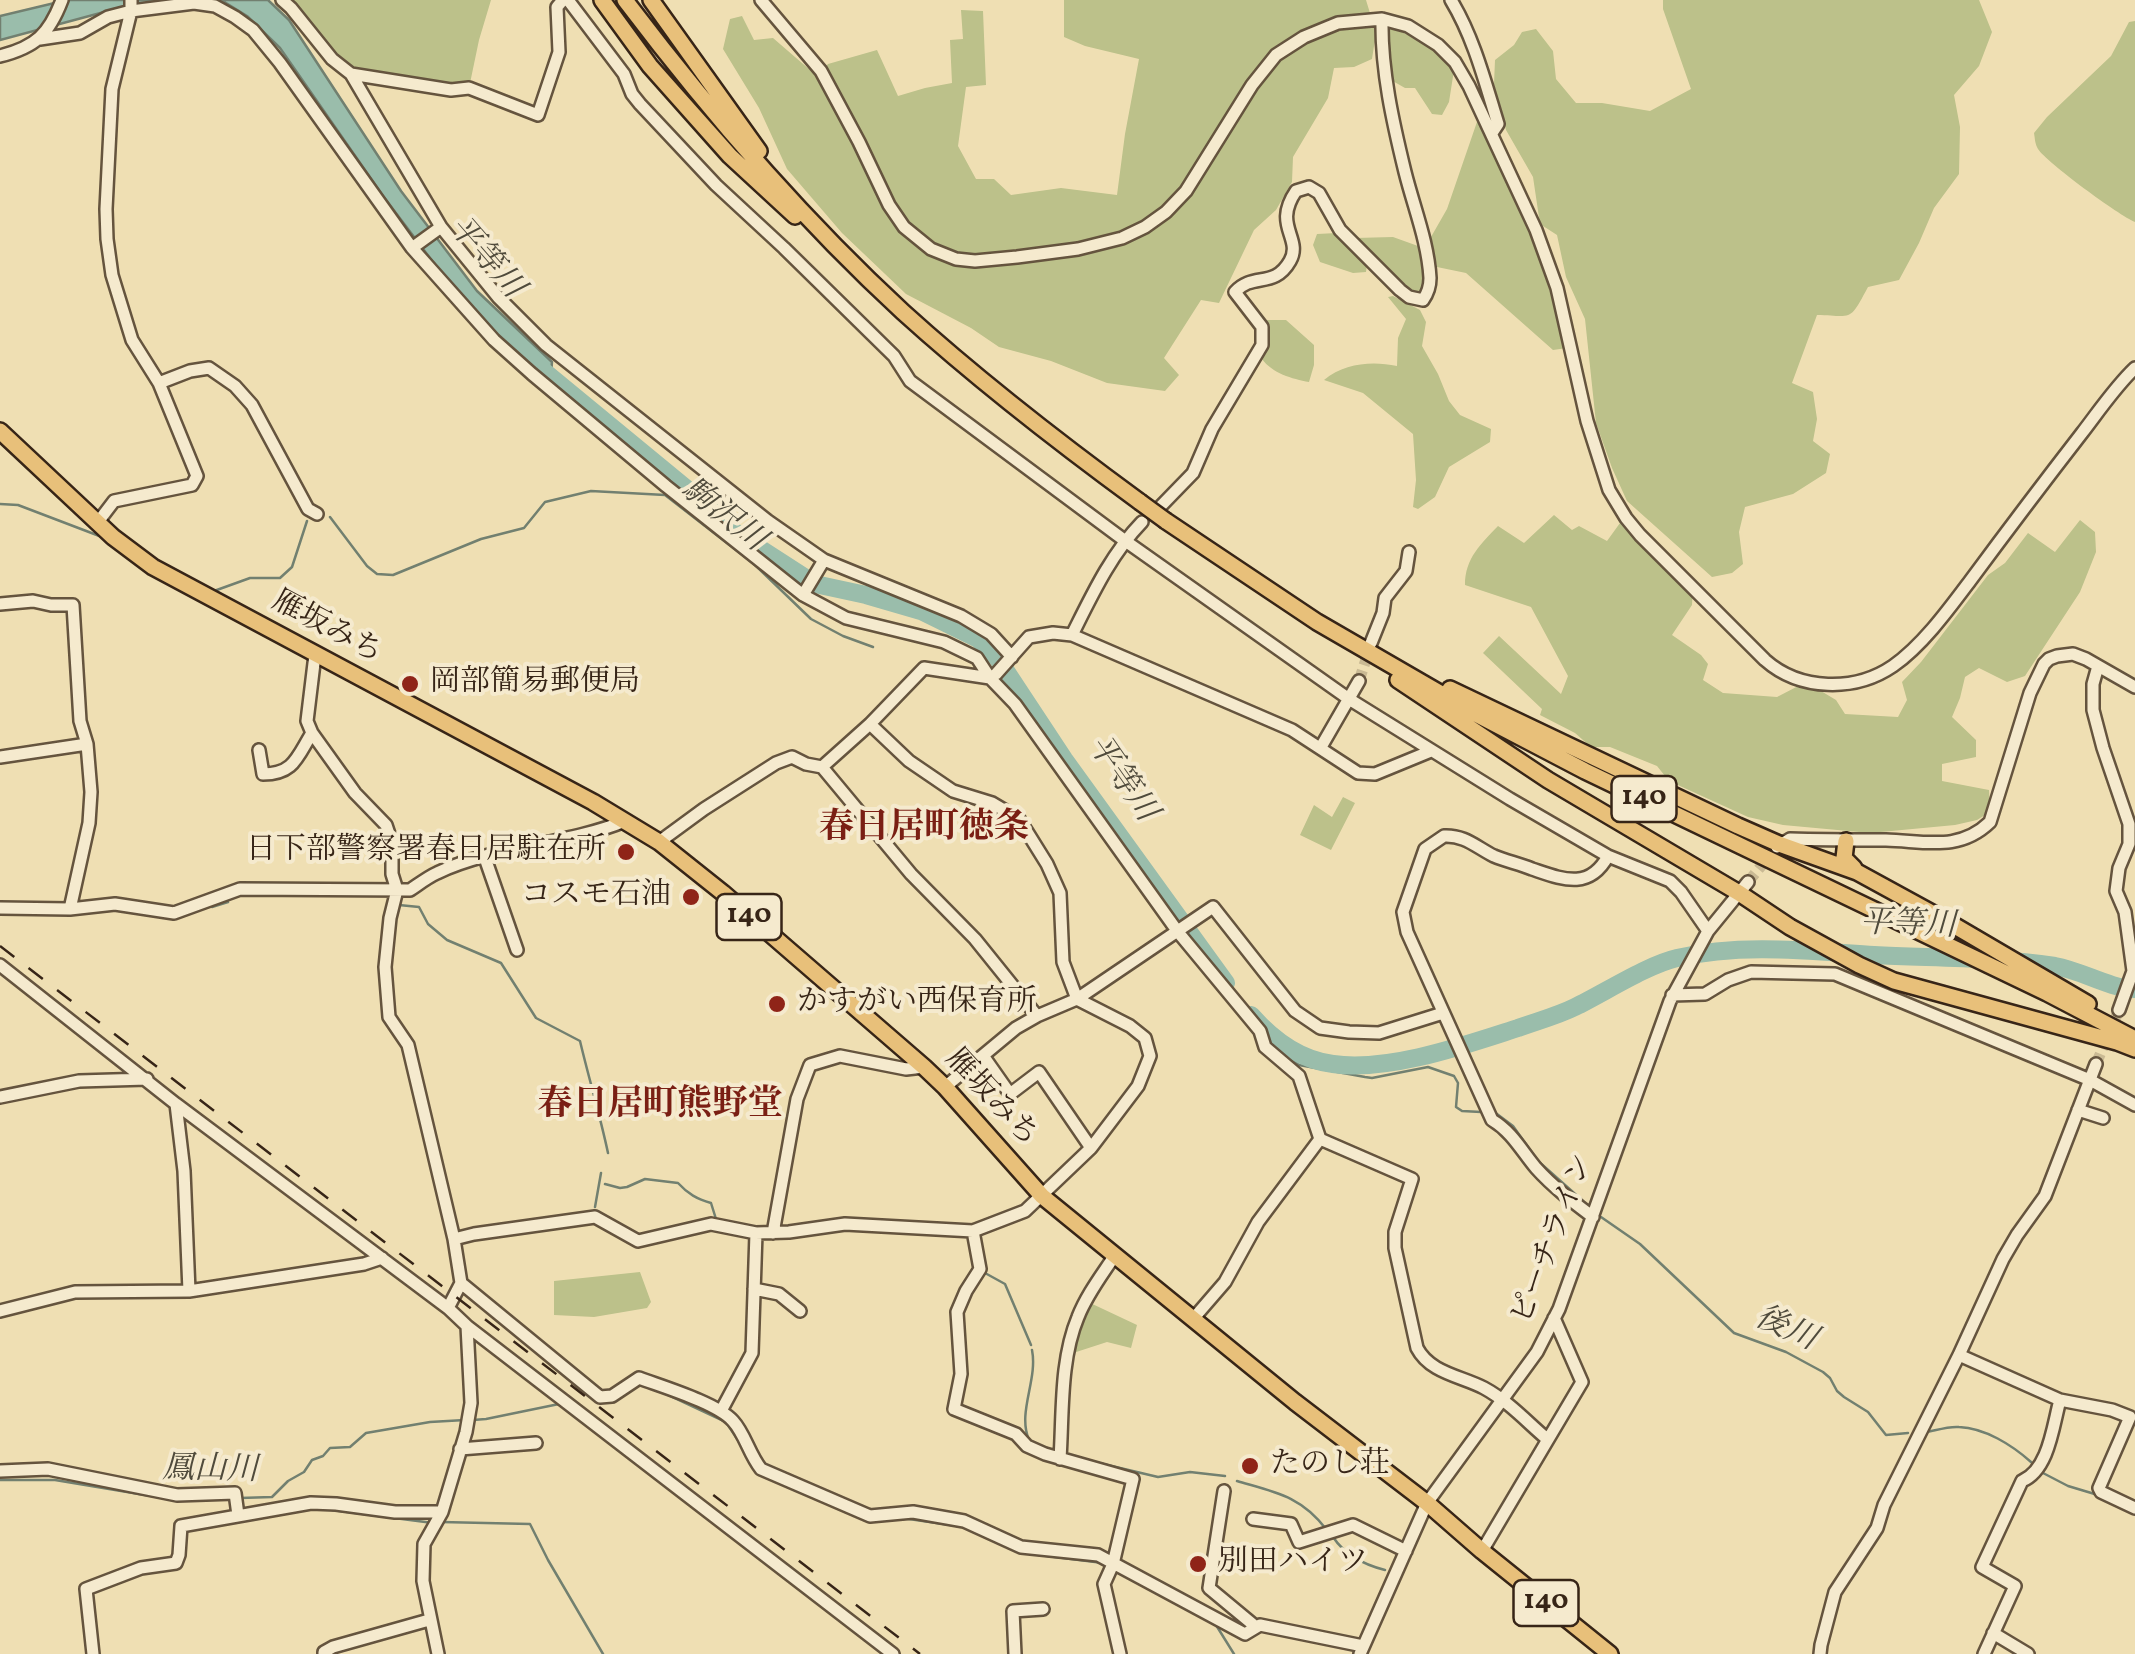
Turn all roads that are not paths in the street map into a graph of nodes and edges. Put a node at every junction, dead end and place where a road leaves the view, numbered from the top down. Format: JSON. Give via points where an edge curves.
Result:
{"nodes":[{"id":1,"x":282,"y":0,"type":"edge"},
{"id":2,"x":566,"y":0,"type":"edge"},
{"id":3,"x":602,"y":0,"type":"edge"},
{"id":4,"x":625,"y":0,"type":"edge"},
{"id":5,"x":650,"y":0,"type":"edge"},
{"id":6,"x":761,"y":0,"type":"edge"},
{"id":7,"x":1451,"y":0,"type":"edge"},
{"id":8,"x":62,"y":2,"type":"edge"},
{"id":9,"x":131,"y":6,"type":"edge"},
{"id":10,"x":1382,"y":20,"type":"junction"},
{"id":11,"x":40,"y":39,"type":"junction"},
{"id":12,"x":0,"y":56,"type":"edge"},
{"id":13,"x":350,"y":74,"type":"junction"},
{"id":14,"x":1492,"y":133,"type":"junction"},
{"id":15,"x":795,"y":204,"type":"junction"},
{"id":16,"x":441,"y":227,"type":"junction"},
{"id":17,"x":412,"y":248,"type":"junction"},
{"id":18,"x":903,"y":311,"type":"junction"},
{"id":19,"x":2135,"y":368,"type":"edge"},
{"id":20,"x":159,"y":383,"type":"junction"},
{"id":21,"x":0,"y":431,"type":"edge"},
{"id":22,"x":317,"y":514,"type":"dead end"},
{"id":23,"x":1163,"y":514,"type":"junction"},
{"id":24,"x":98,"y":522,"type":"junction"},
{"id":25,"x":1142,"y":522,"type":"dead end"},
{"id":26,"x":1124,"y":540,"type":"junction"},
{"id":27,"x":1408,"y":552,"type":"dead end"},
{"id":28,"x":824,"y":560,"type":"junction"},
{"id":29,"x":803,"y":595,"type":"junction"},
{"id":30,"x":0,"y":604,"type":"edge"},
{"id":31,"x":1317,"y":622,"type":"junction"},
{"id":32,"x":1072,"y":635,"type":"junction"},
{"id":33,"x":1372,"y":649,"type":"junction"},
{"id":34,"x":314,"y":655,"type":"junction"},
{"id":35,"x":1012,"y":657,"type":"junction"},
{"id":36,"x":2098,"y":666,"type":"junction"},
{"id":37,"x":993,"y":676,"type":"junction"},
{"id":38,"x":1358,"y":681,"type":"tunnel mouth"},
{"id":39,"x":2135,"y":687,"type":"edge"},
{"id":40,"x":1349,"y":699,"type":"junction"},
{"id":41,"x":870,"y":724,"type":"junction"},
{"id":42,"x":312,"y":733,"type":"junction"},
{"id":43,"x":86,"y":744,"type":"junction"},
{"id":44,"x":1321,"y":747,"type":"junction"},
{"id":45,"x":260,"y":750,"type":"dead end"},
{"id":46,"x":1431,"y":751,"type":"junction"},
{"id":47,"x":0,"y":757,"type":"edge"},
{"id":48,"x":822,"y":766,"type":"junction"},
{"id":49,"x":626,"y":821,"type":"junction"},
{"id":50,"x":1846,"y":841,"type":"junction"},
{"id":51,"x":659,"y":842,"type":"junction"},
{"id":52,"x":1777,"y":847,"type":"junction"},
{"id":53,"x":1608,"y":856,"type":"junction"},
{"id":54,"x":485,"y":858,"type":"junction"},
{"id":55,"x":1857,"y":872,"type":"junction"},
{"id":56,"x":1744,"y":888,"type":"junction"},
{"id":57,"x":397,"y":890,"type":"junction"},
{"id":58,"x":0,"y":908,"type":"edge"},
{"id":59,"x":70,"y":908,"type":"junction"},
{"id":60,"x":1708,"y":931,"type":"junction"},
{"id":61,"x":1178,"y":932,"type":"junction"},
{"id":62,"x":517,"y":950,"type":"dead end"},
{"id":63,"x":0,"y":965,"type":"edge"},
{"id":64,"x":2133,"y":971,"type":"edge"},
{"id":65,"x":1672,"y":995,"type":"junction"},
{"id":66,"x":1077,"y":999,"type":"junction"},
{"id":67,"x":2135,"y":1010,"type":"tunnel mouth"},
{"id":68,"x":1037,"y":1016,"type":"junction"},
{"id":69,"x":1446,"y":1018,"type":"junction"},
{"id":70,"x":2135,"y":1038,"type":"edge"},
{"id":71,"x":2135,"y":1050,"type":"edge"},
{"id":72,"x":984,"y":1057,"type":"junction"},
{"id":73,"x":2096,"y":1064,"type":"tunnel mouth"},
{"id":74,"x":924,"y":1067,"type":"junction"},
{"id":75,"x":147,"y":1080,"type":"junction"},
{"id":76,"x":2090,"y":1080,"type":"junction"},
{"id":77,"x":945,"y":1087,"type":"junction"},
{"id":78,"x":0,"y":1097,"type":"edge"},
{"id":79,"x":176,"y":1104,"type":"junction"},
{"id":80,"x":2135,"y":1106,"type":"edge"},
{"id":81,"x":2078,"y":1110,"type":"junction"},
{"id":82,"x":2103,"y":1118,"type":"dead end"},
{"id":83,"x":1320,"y":1139,"type":"junction"},
{"id":84,"x":1091,"y":1148,"type":"junction"},
{"id":85,"x":1042,"y":1196,"type":"junction"},
{"id":86,"x":1593,"y":1217,"type":"junction"},
{"id":87,"x":973,"y":1230,"type":"junction"},
{"id":88,"x":756,"y":1233,"type":"junction"},
{"id":89,"x":773,"y":1233,"type":"junction"},
{"id":90,"x":454,"y":1240,"type":"junction"},
{"id":91,"x":1115,"y":1255,"type":"junction"},
{"id":92,"x":382,"y":1258,"type":"junction"},
{"id":93,"x":460,"y":1286,"type":"junction"},
{"id":94,"x":754,"y":1288,"type":"junction"},
{"id":95,"x":189,"y":1291,"type":"junction"},
{"id":96,"x":448,"y":1308,"type":"junction"},
{"id":97,"x":800,"y":1311,"type":"dead end"},
{"id":98,"x":0,"y":1312,"type":"edge"},
{"id":99,"x":1554,"y":1318,"type":"junction"},
{"id":100,"x":1194,"y":1320,"type":"junction"},
{"id":101,"x":467,"y":1326,"type":"junction"},
{"id":102,"x":1959,"y":1355,"type":"junction"},
{"id":103,"x":2060,"y":1400,"type":"junction"},
{"id":104,"x":1503,"y":1401,"type":"junction"},
{"id":105,"x":721,"y":1411,"type":"junction"},
{"id":106,"x":2132,"y":1418,"type":"edge"},
{"id":107,"x":1547,"y":1439,"type":"junction"},
{"id":108,"x":536,"y":1443,"type":"dead end"},
{"id":109,"x":460,"y":1449,"type":"junction"},
{"id":110,"x":1060,"y":1458,"type":"junction"},
{"id":111,"x":0,"y":1471,"type":"edge"},
{"id":112,"x":1224,"y":1490,"type":"dead end"},
{"id":113,"x":1427,"y":1503,"type":"junction"},
{"id":114,"x":237,"y":1506,"type":"junction"},
{"id":115,"x":2135,"y":1508,"type":"edge"},
{"id":116,"x":442,"y":1512,"type":"junction"},
{"id":117,"x":1253,"y":1519,"type":"dead end"},
{"id":118,"x":1406,"y":1551,"type":"junction"},
{"id":119,"x":1482,"y":1551,"type":"junction"},
{"id":120,"x":1113,"y":1564,"type":"junction"},
{"id":121,"x":1043,"y":1609,"type":"dead end"},
{"id":122,"x":429,"y":1620,"type":"junction"},
{"id":123,"x":1256,"y":1628,"type":"junction"},
{"id":124,"x":1993,"y":1633,"type":"junction"},
{"id":125,"x":1361,"y":1650,"type":"edge"},
{"id":126,"x":93,"y":1654,"type":"edge"},
{"id":127,"x":324,"y":1654,"type":"edge"},
{"id":128,"x":438,"y":1654,"type":"edge"},
{"id":129,"x":893,"y":1654,"type":"edge"},
{"id":130,"x":1015,"y":1654,"type":"edge"},
{"id":131,"x":1120,"y":1654,"type":"edge"},
{"id":132,"x":1610,"y":1654,"type":"edge"},
{"id":133,"x":1820,"y":1654,"type":"edge"},
{"id":134,"x":1984,"y":1654,"type":"edge"},
{"id":135,"x":2028,"y":1654,"type":"edge"}],
"edges":[{"from":1,"to":13,"type":"street"},
{"from":2,"to":13,"type":"street","via":[[557,8],[559,52],[538,115],[469,88]]},
{"from":2,"to":26,"type":"street","via":[[651,116],[894,356],[910,381]]},
{"from":3,"to":18,"type":"highway","via":[[730,156]]},
{"from":4,"to":15,"type":"highway","number":"140"},
{"from":5,"to":15,"type":"highway"},
{"from":6,"to":10,"type":"street","via":[[821,72],[904,228],[930,250],[975,261],[1102,245],[1145,227],[1186,191],[1276,55],[1338,22]]},
{"from":7,"to":14,"type":"street","via":[[1498,124]]},
{"from":8,"to":11,"type":"street"},
{"from":9,"to":11,"type":"street","via":[[80,32]]},
{"from":9,"to":17,"type":"street","via":[[215,6],[253,30]]},
{"from":9,"to":20,"type":"street","via":[[112,89],[106,239],[132,340]]},
{"from":10,"to":14,"type":"street","via":[[1408,26],[1455,62]]},
{"from":10,"to":23,"type":"street","via":[[1382,53],[1424,241],[1428,292],[1423,300],[1409,297],[1340,230],[1319,193],[1309,187],[1296,191],[1286,208],[1293,243],[1289,264],[1274,278],[1246,282],[1235,292],[1262,327],[1262,346],[1193,473]]},
{"from":11,"to":12,"type":"street"},
{"from":13,"to":16,"type":"street"},
{"from":14,"to":19,"type":"street","via":[[1557,288],[1609,490],[1640,535],[1787,676],[1838,684],[1895,665],[1947,612]]},
{"from":15,"to":18,"type":"highway","number":"140"},
{"from":16,"to":17,"type":"street"},
{"from":16,"to":28,"type":"street","via":[[546,345]]},
{"from":17,"to":29,"type":"street","via":[[532,374]]},
{"from":18,"to":23,"type":"highway","number":"140","bridge":true,"via":[[985,383]]},
{"from":20,"to":22,"type":"street","via":[[208,368],[235,386]]},
{"from":20,"to":24,"type":"street","via":[[198,476],[192,485],[114,501]]},
{"from":21,"to":24,"type":"highway","name":"雁坂みち","number":"140"},
{"from":23,"to":31,"type":"highway","number":"140"},
{"from":24,"to":34,"type":"highway","name":"雁坂みち","number":"140","via":[[153,567]]},
{"from":25,"to":26,"type":"street"},
{"from":26,"to":32,"type":"street"},
{"from":26,"to":40,"type":"street"},
{"from":27,"to":33,"type":"street","via":[[1406,571],[1385,598]]},
{"from":28,"to":29,"type":"street"},
{"from":28,"to":35,"type":"street","via":[[961,616]]},
{"from":29,"to":37,"type":"street","via":[[846,618],[944,642],[977,658]]},
{"from":30,"to":43,"type":"street","via":[[73,605]]},
{"from":31,"to":33,"type":"highway","number":"140"},
{"from":31,"to":56,"type":"highway","via":[[1548,780]]},
{"from":32,"to":35,"type":"street","via":[[1030,637]]},
{"from":32,"to":44,"type":"street"},
{"from":33,"to":52,"type":"highway"},
{"from":33,"to":70,"type":"highway","number":"140","via":[[1476,714]]},
{"from":34,"to":42,"type":"street","via":[[307,720]]},
{"from":34,"to":49,"type":"highway","name":"雁坂みち","number":"140"},
{"from":35,"to":37,"type":"street"},
{"from":36,"to":39,"type":"street"},
{"from":36,"to":50,"type":"street","via":[[2072,654],[2044,664],[1990,822],[1980,832],[1933,844]]},
{"from":36,"to":64,"type":"street","via":[[2093,710],[2128,824],[2116,891]]},
{"from":37,"to":41,"type":"street","via":[[924,668]]},
{"from":37,"to":61,"type":"street"},
{"from":38,"to":40,"type":"street"},
{"from":40,"to":44,"type":"street"},
{"from":40,"to":46,"type":"street"},
{"from":41,"to":48,"type":"street"},
{"from":41,"to":66,"type":"street","via":[[953,791],[1018,819],[1060,892],[1063,962]]},
{"from":42,"to":45,"type":"street","via":[[278,774],[263,774]]},
{"from":42,"to":57,"type":"street","via":[[386,825]]},
{"from":43,"to":47,"type":"street"},
{"from":43,"to":59,"type":"street","via":[[89,823]]},
{"from":44,"to":46,"type":"street","via":[[1358,773],[1376,774]]},
{"from":46,"to":53,"type":"street"},
{"from":48,"to":51,"type":"street","via":[[792,757],[776,763]]},
{"from":48,"to":68,"type":"street"},
{"from":49,"to":51,"type":"highway","name":"雁坂みち","number":"140"},
{"from":49,"to":54,"type":"street"},
{"from":50,"to":52,"type":"street","via":[[1790,839]]},
{"from":50,"to":55,"type":"highway","via":[[1844,858]]},
{"from":51,"to":74,"type":"highway","name":"雁坂みち","number":"140"},
{"from":52,"to":55,"type":"highway"},
{"from":53,"to":60,"type":"street","via":[[1670,881]]},
{"from":53,"to":69,"type":"street","via":[[1597,872],[1570,880],[1495,856],[1465,838],[1444,836],[1425,849],[1404,925]]},
{"from":54,"to":57,"type":"street"},
{"from":54,"to":62,"type":"street"},
{"from":55,"to":70,"type":"highway","via":[[2072,994]]},
{"from":56,"to":60,"type":"street","name":"ピーチライン"},
{"from":56,"to":71,"type":"highway","via":[[1790,928],[1894,981]]},
{"from":57,"to":59,"type":"street","via":[[240,888],[174,914],[115,904]]},
{"from":57,"to":90,"type":"street","via":[[385,967],[388,1017],[408,1044]]},
{"from":58,"to":59,"type":"street"},
{"from":60,"to":65,"type":"street","name":"ピーチライン"},
{"from":61,"to":66,"type":"street"},
{"from":61,"to":69,"type":"street","via":[[1213,907],[1295,1011],[1320,1028],[1379,1034]]},
{"from":61,"to":83,"type":"street","via":[[1260,1032],[1264,1047],[1299,1076]]},
{"from":63,"to":75,"type":"street"},
{"from":64,"to":67,"type":"street","via":[[2121,1006]]},
{"from":65,"to":76,"type":"street","via":[[1705,994],[1752,972],[1835,974]]},
{"from":65,"to":86,"type":"street","name":"ピーチライン"},
{"from":66,"to":68,"type":"street"},
{"from":66,"to":84,"type":"street","via":[[1130,1026],[1145,1038],[1150,1056],[1138,1086]]},
{"from":68,"to":72,"type":"street"},
{"from":69,"to":86,"type":"street","via":[[1492,1120]]},
{"from":72,"to":77,"type":"street"},
{"from":72,"to":84,"type":"street","via":[[1010,1094],[1040,1072]]},
{"from":73,"to":76,"type":"street"},
{"from":74,"to":77,"type":"highway","name":"雁坂みち","number":"140"},
{"from":74,"to":89,"type":"street","via":[[840,1056],[810,1065],[797,1099]]},
{"from":75,"to":78,"type":"street","via":[[79,1082]]},
{"from":75,"to":79,"type":"street"},
{"from":76,"to":80,"type":"street"},
{"from":76,"to":81,"type":"street"},
{"from":77,"to":85,"type":"highway","name":"雁坂みち","number":"140"},
{"from":79,"to":92,"type":"street"},
{"from":79,"to":95,"type":"street"},
{"from":81,"to":82,"type":"street"},
{"from":81,"to":102,"type":"street","via":[[2045,1196],[2003,1259]]},
{"from":83,"to":100,"type":"street"},
{"from":83,"to":104,"type":"street","via":[[1412,1179],[1395,1248],[1417,1348],[1436,1368]]},
{"from":84,"to":85,"type":"street"},
{"from":85,"to":87,"type":"street","via":[[1025,1210]]},
{"from":85,"to":91,"type":"highway","name":"雁坂みち","number":"140"},
{"from":86,"to":99,"type":"street","name":"ピーチライン"},
{"from":87,"to":89,"type":"street","via":[[845,1224]]},
{"from":87,"to":110,"type":"street","via":[[980,1270],[956,1312],[961,1374],[954,1409]]},
{"from":88,"to":89,"type":"street"},
{"from":88,"to":90,"type":"street","via":[[712,1224],[638,1241],[595,1217]]},
{"from":88,"to":94,"type":"street"},
{"from":90,"to":93,"type":"street"},
{"from":91,"to":100,"type":"highway","name":"雁坂みち","number":"140"},
{"from":91,"to":110,"type":"street","via":[[1087,1297],[1068,1351]]},
{"from":92,"to":95,"type":"street"},
{"from":92,"to":96,"type":"street"},
{"from":93,"to":96,"type":"street"},
{"from":93,"to":105,"type":"street","via":[[600,1397],[639,1378]]},
{"from":94,"to":97,"type":"street","via":[[779,1294]]},
{"from":94,"to":105,"type":"street","via":[[752,1353]]},
{"from":95,"to":98,"type":"street","via":[[75,1292]]},
{"from":96,"to":101,"type":"street"},
{"from":99,"to":104,"type":"street","name":"ピーチライン"},
{"from":99,"to":107,"type":"street","via":[[1582,1382]]},
{"from":100,"to":113,"type":"highway","name":"雁坂みち","number":"140"},
{"from":101,"to":109,"type":"street","via":[[471,1404]]},
{"from":101,"to":129,"type":"street"},
{"from":102,"to":103,"type":"street"},
{"from":102,"to":133,"type":"street","via":[[1877,1528],[1835,1592]]},
{"from":103,"to":106,"type":"street"},
{"from":103,"to":124,"type":"street","via":[[2044,1455],[2022,1481],[1982,1567],[2015,1586]]},
{"from":104,"to":107,"type":"street"},
{"from":104,"to":113,"type":"street","name":"ピーチライン"},
{"from":105,"to":120,"type":"street","via":[[736,1423],[761,1469],[870,1516],[913,1512],[964,1521],[1021,1547],[1098,1554]]},
{"from":106,"to":115,"type":"street","via":[[2099,1488]]},
{"from":107,"to":119,"type":"street"},
{"from":108,"to":109,"type":"street"},
{"from":109,"to":116,"type":"street"},
{"from":110,"to":120,"type":"street","via":[[1133,1479]]},
{"from":111,"to":114,"type":"street","via":[[48,1469],[178,1495],[235,1493]]},
{"from":112,"to":123,"type":"street","via":[[1210,1588]]},
{"from":113,"to":118,"type":"street","name":"ピーチライン"},
{"from":113,"to":119,"type":"highway","name":"雁坂みち","number":"140"},
{"from":114,"to":116,"type":"street","via":[[311,1503]]},
{"from":114,"to":126,"type":"street","via":[[181,1526],[176,1563],[86,1588]]},
{"from":116,"to":122,"type":"street","via":[[424,1544]]},
{"from":117,"to":118,"type":"street","via":[[1291,1524],[1298,1542],[1353,1525]]},
{"from":118,"to":125,"type":"street","name":"ピーチライン"},
{"from":119,"to":132,"type":"highway","name":"雁坂みち","number":"140"},
{"from":120,"to":123,"type":"street","via":[[1245,1634]]},
{"from":120,"to":131,"type":"street","via":[[1104,1584]]},
{"from":121,"to":130,"type":"street","via":[[1014,1611]]},
{"from":122,"to":127,"type":"street"},
{"from":122,"to":128,"type":"street"},
{"from":123,"to":125,"type":"street"},
{"from":124,"to":134,"type":"street"},
{"from":124,"to":135,"type":"street"}]}
